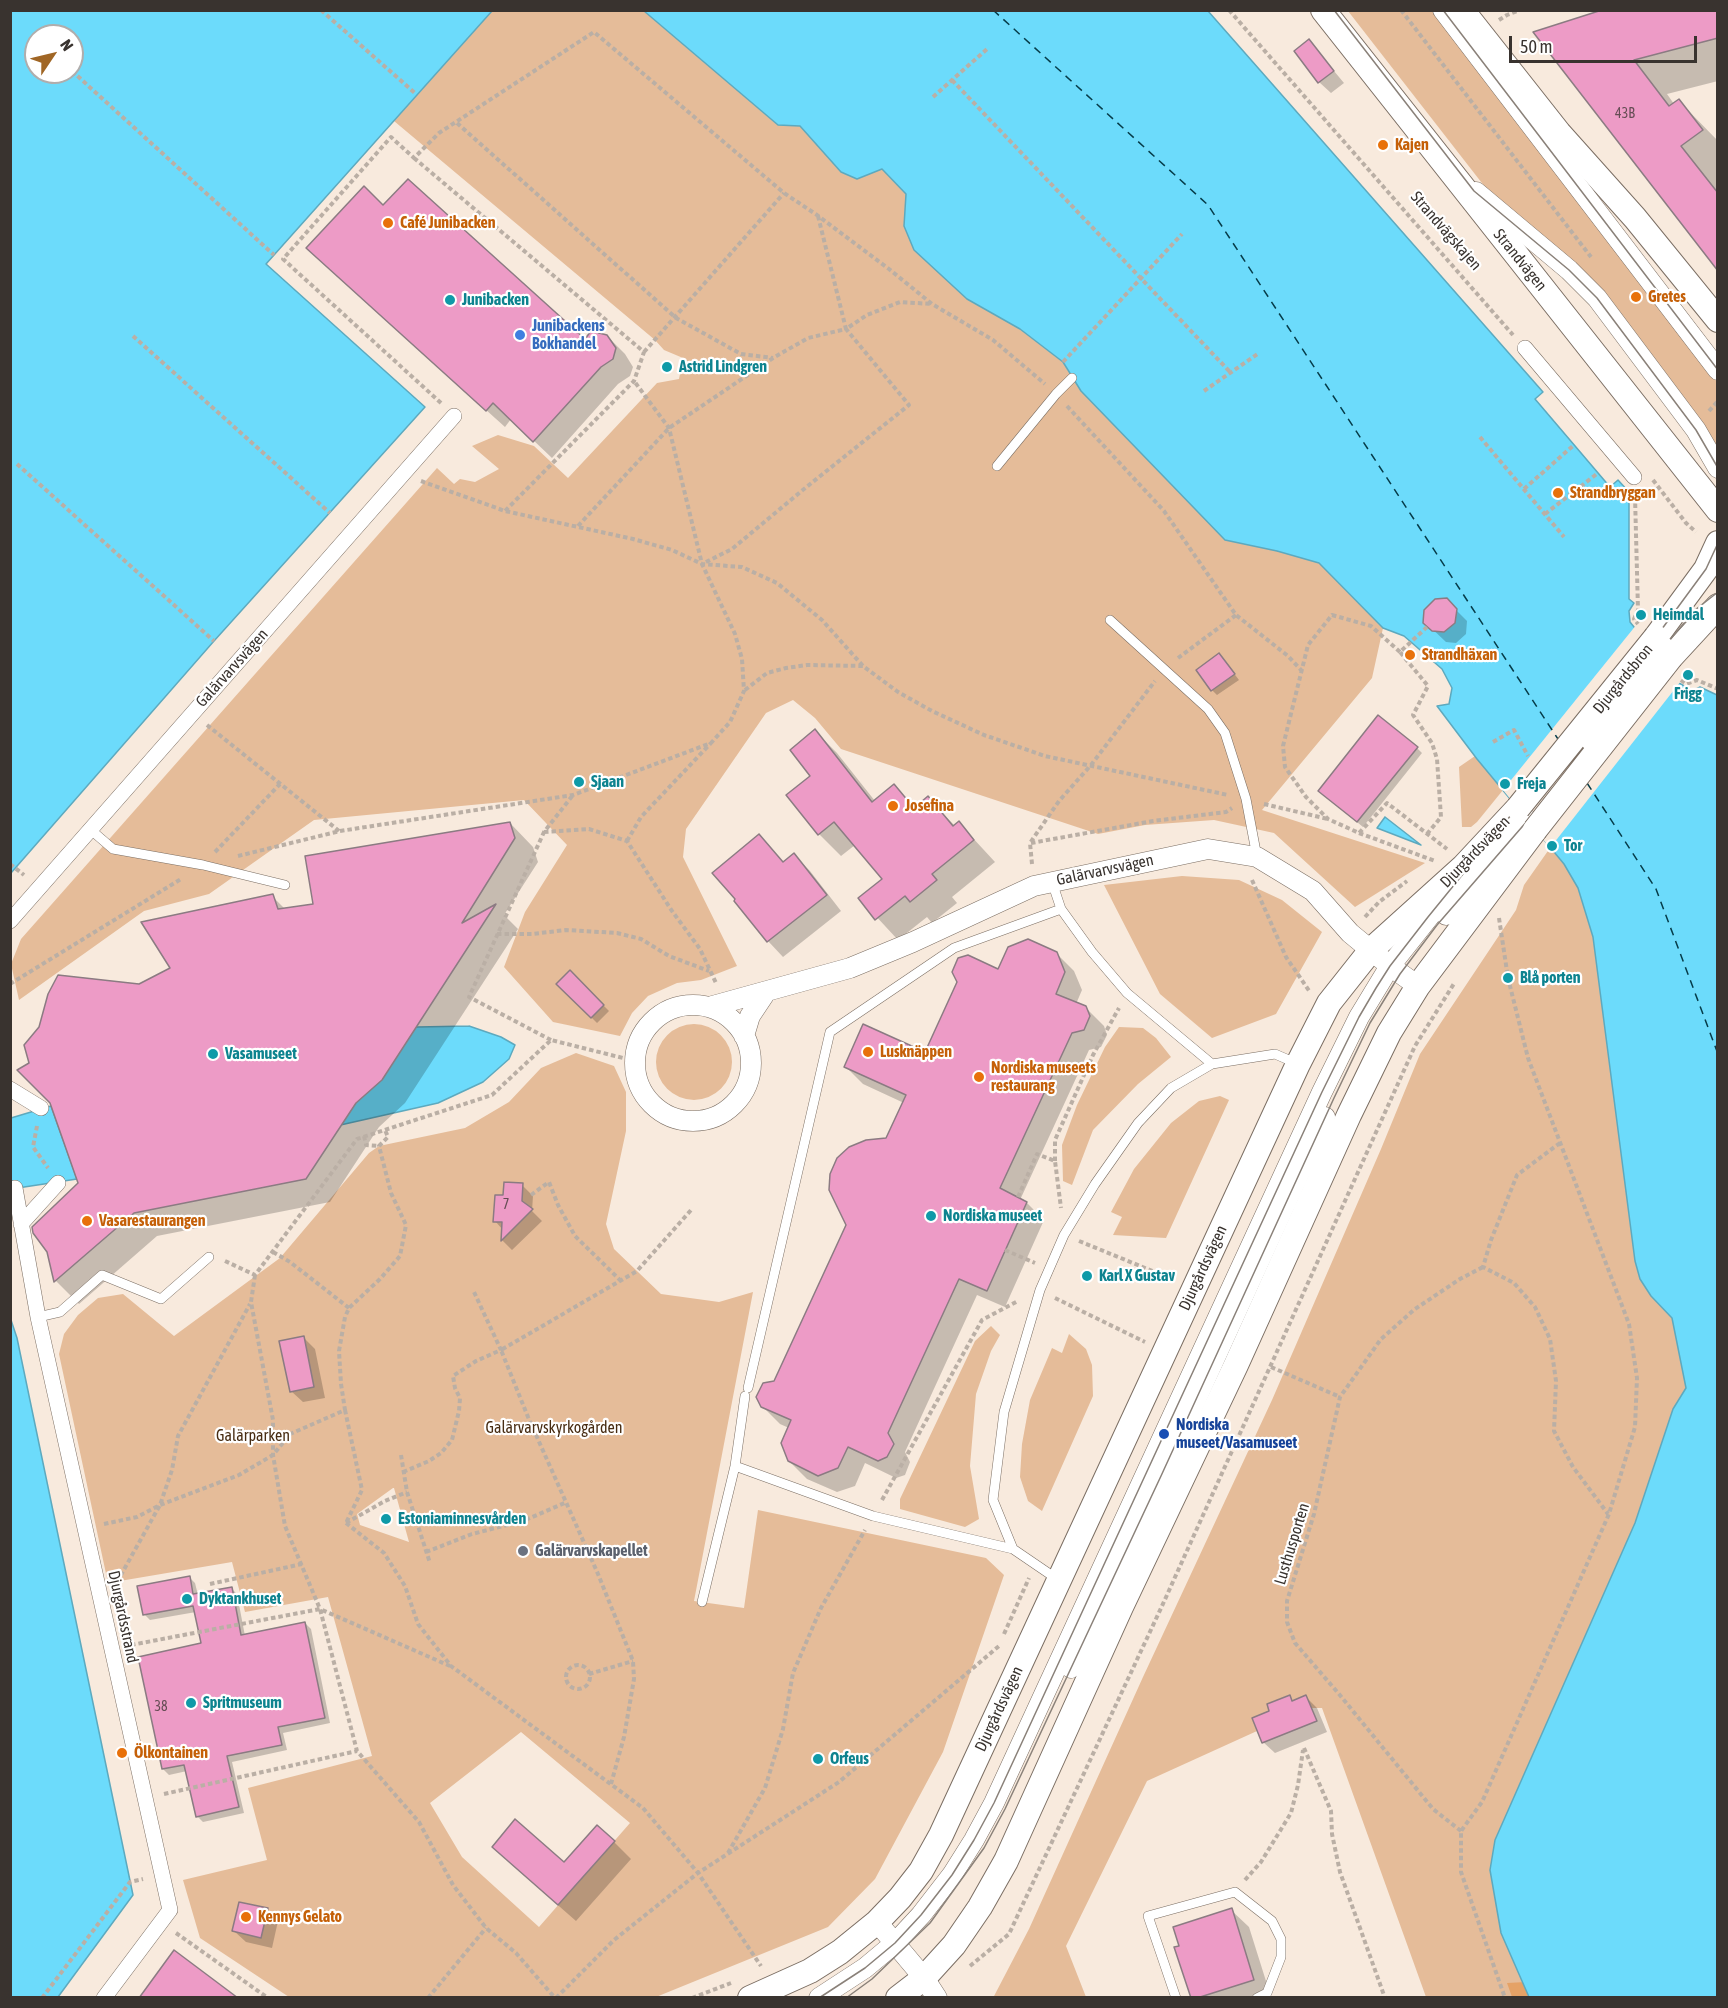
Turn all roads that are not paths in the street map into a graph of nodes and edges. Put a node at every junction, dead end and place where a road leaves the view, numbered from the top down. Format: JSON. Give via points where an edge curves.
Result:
{"nodes":[{"id":1,"x":1323,"y":10,"type":"edge"},
{"id":2,"x":1334,"y":10,"type":"edge"},
{"id":3,"x":1443,"y":10,"type":"edge"},
{"id":4,"x":1462,"y":10,"type":"edge"},
{"id":5,"x":1718,"y":320,"type":"edge"},
{"id":6,"x":1525,"y":348,"type":"road end"},
{"id":7,"x":1718,"y":370,"type":"edge"},
{"id":8,"x":1072,"y":378,"type":"dead end"},
{"id":9,"x":454,"y":416,"type":"road end"},
{"id":10,"x":997,"y":466,"type":"dead end"},
{"id":11,"x":1718,"y":468,"type":"edge"},
{"id":12,"x":1634,"y":477,"type":"road end"},
{"id":13,"x":1718,"y":510,"type":"edge"},
{"id":14,"x":1709,"y":540,"type":"edge"},
{"id":15,"x":1718,"y":595,"type":"edge"},
{"id":16,"x":1712,"y":608,"type":"edge"},
{"id":17,"x":1110,"y":620,"type":"dead end"},
{"id":18,"x":1664,"y":647,"type":"junction"},
{"id":19,"x":1527,"y":819,"type":"junction"},
{"id":20,"x":91,"y":830,"type":"junction"},
{"id":21,"x":1248,"y":855,"type":"junction"},
{"id":22,"x":1043,"y":884,"type":"junction"},
{"id":23,"x":285,"y":885,"type":"dead end"},
{"id":24,"x":1061,"y":909,"type":"junction"},
{"id":25,"x":10,"y":921,"type":"edge"},
{"id":26,"x":1371,"y":950,"type":"junction"},
{"id":27,"x":1403,"y":975,"type":"junction"},
{"id":28,"x":766,"y":992,"type":"junction"},
{"id":29,"x":717,"y":1005,"type":"junction"},
{"id":30,"x":744,"y":1036,"type":"junction"},
{"id":31,"x":1212,"y":1064,"type":"junction"},
{"id":32,"x":1298,"y":1064,"type":"junction"},
{"id":33,"x":10,"y":1089,"type":"edge"},
{"id":34,"x":41,"y":1108,"type":"road end"},
{"id":35,"x":58,"y":1183,"type":"road end"},
{"id":36,"x":15,"y":1188,"type":"dead end"},
{"id":37,"x":21,"y":1224,"type":"junction"},
{"id":38,"x":209,"y":1257,"type":"road end"},
{"id":39,"x":38,"y":1317,"type":"junction"},
{"id":40,"x":735,"y":1466,"type":"junction"},
{"id":41,"x":1013,"y":1549,"type":"junction"},
{"id":42,"x":1058,"y":1580,"type":"junction"},
{"id":43,"x":702,"y":1602,"type":"dead end"},
{"id":44,"x":877,"y":1922,"type":"junction"},
{"id":45,"x":899,"y":1948,"type":"junction"},
{"id":46,"x":931,"y":1988,"type":"edge"},
{"id":47,"x":751,"y":1990,"type":"edge"},
{"id":48,"x":104,"y":1998,"type":"edge"},
{"id":49,"x":819,"y":1998,"type":"edge"},
{"id":50,"x":846,"y":1998,"type":"edge"},
{"id":51,"x":898,"y":1998,"type":"edge"},
{"id":52,"x":1176,"y":1998,"type":"edge"},
{"id":53,"x":1257,"y":1998,"type":"edge"}],
"edges":[{"from":1,"to":13,"type":"street","name":"Strandvägen"},
{"from":2,"to":11,"type":"street","name":"Strandvägen","via":[[1474,191],[1597,298],[1696,430]]},
{"from":3,"to":7,"type":"street"},
{"from":4,"to":5,"type":"street","via":[[1559,133]]},
{"from":6,"to":12,"type":"street"},
{"from":8,"to":10,"type":"lane"},
{"from":9,"to":20,"type":"street","name":"Galärvarvsvägen"},
{"from":14,"to":18,"type":"street","name":"Djurgårdsbron","via":[[1706,569]]},
{"from":15,"to":16,"type":"street"},
{"from":16,"to":18,"type":"street","name":"Djurgårdsbron"},
{"from":17,"to":21,"type":"lane","via":[[1208,709],[1225,734],[1246,800]]},
{"from":18,"to":19,"type":"street","name":"Djurgårdsbron","bridge":true},
{"from":19,"to":26,"type":"street","name":"Djurgårdsvägen","via":[[1463,867]]},
{"from":19,"to":27,"type":"street","name":"Djurgårdsvägen"},
{"from":19,"to":27,"type":"street","name":"Djurgårdsvägen"},
{"from":20,"to":23,"type":"lane","via":[[113,849],[203,864]]},
{"from":20,"to":25,"type":"street","name":"Galärvarvsvägen"},
{"from":21,"to":22,"type":"street","name":"Galärvarvsvägen","via":[[1208,849]]},
{"from":21,"to":26,"type":"street","name":"Galärvarvsvägen","via":[[1313,891],[1350,933]]},
{"from":22,"to":24,"type":"lane"},
{"from":22,"to":28,"type":"street","name":"Galärvarvsvägen","via":[[860,964]]},
{"from":24,"to":31,"type":"lane","via":[[1127,993]]},
{"from":24,"to":40,"type":"lane","via":[[954,948],[830,1032],[746,1392]]},
{"from":26,"to":27,"type":"street","name":"Galärvarvsvägen"},
{"from":26,"to":32,"type":"street","name":"Djurgårdsvägen","via":[[1329,1003]]},
{"from":27,"to":45,"type":"street","name":"Djurgårdsvägen","via":[[1370,1023],[1334,1098],[1005,1809],[984,1848],[930,1923]]},
{"from":27,"to":46,"type":"street","name":"Djurgårdsvägen","via":[[1389,1033],[1006,1861]]},
{"from":28,"to":29,"type":"street","name":"Galärvarvsvägen"},
{"from":28,"to":30,"type":"street","via":[[750,1016]]},
{"from":29,"to":30,"type":"street"},
{"from":29,"to":30,"type":"street","name":"Galärvarvsvägen","via":[[677,1007],[661,1014],[647,1027],[635,1060],[637,1079],[645,1096],[658,1110],[694,1121],[730,1108],[750,1075],[750,1055]]},
{"from":31,"to":32,"type":"lane","via":[[1275,1054]]},
{"from":31,"to":41,"type":"lane","via":[[1171,1088],[1138,1123],[1064,1235],[1040,1290],[1004,1412],[993,1500]]},
{"from":32,"to":42,"type":"street","name":"Djurgårdsvägen"},
{"from":33,"to":34,"type":"street"},
{"from":35,"to":37,"type":"street"},
{"from":36,"to":37,"type":"street","name":"Djurgårdsstrand"},
{"from":37,"to":39,"type":"street","name":"Djurgårdsstrand"},
{"from":38,"to":39,"type":"lane","via":[[161,1299],[102,1275],[60,1312]]},
{"from":39,"to":48,"type":"street","name":"Djurgårdsstrand","via":[[170,1910]]},
{"from":40,"to":41,"type":"lane","via":[[873,1516]]},
{"from":40,"to":43,"type":"lane"},
{"from":41,"to":42,"type":"lane"},
{"from":42,"to":44,"type":"street","name":"Djurgårdsvägen","via":[[941,1835],[921,1871]]},
{"from":44,"to":45,"type":"street"},
{"from":44,"to":47,"type":"street","name":"Djurgårdsvägen","via":[[810,1971]]},
{"from":45,"to":46,"type":"street"},
{"from":45,"to":49,"type":"street","name":"Djurgårdsvägen"},
{"from":45,"to":50,"type":"street","name":"Djurgårdsvägen","via":[[872,1979]]},
{"from":46,"to":51,"type":"street","name":"Djurgårdsvägen"},
{"from":52,"to":53,"type":"lane","via":[[1148,1916],[1235,1892],[1272,1921],[1281,1939],[1281,1957],[1267,1993]]}]}
